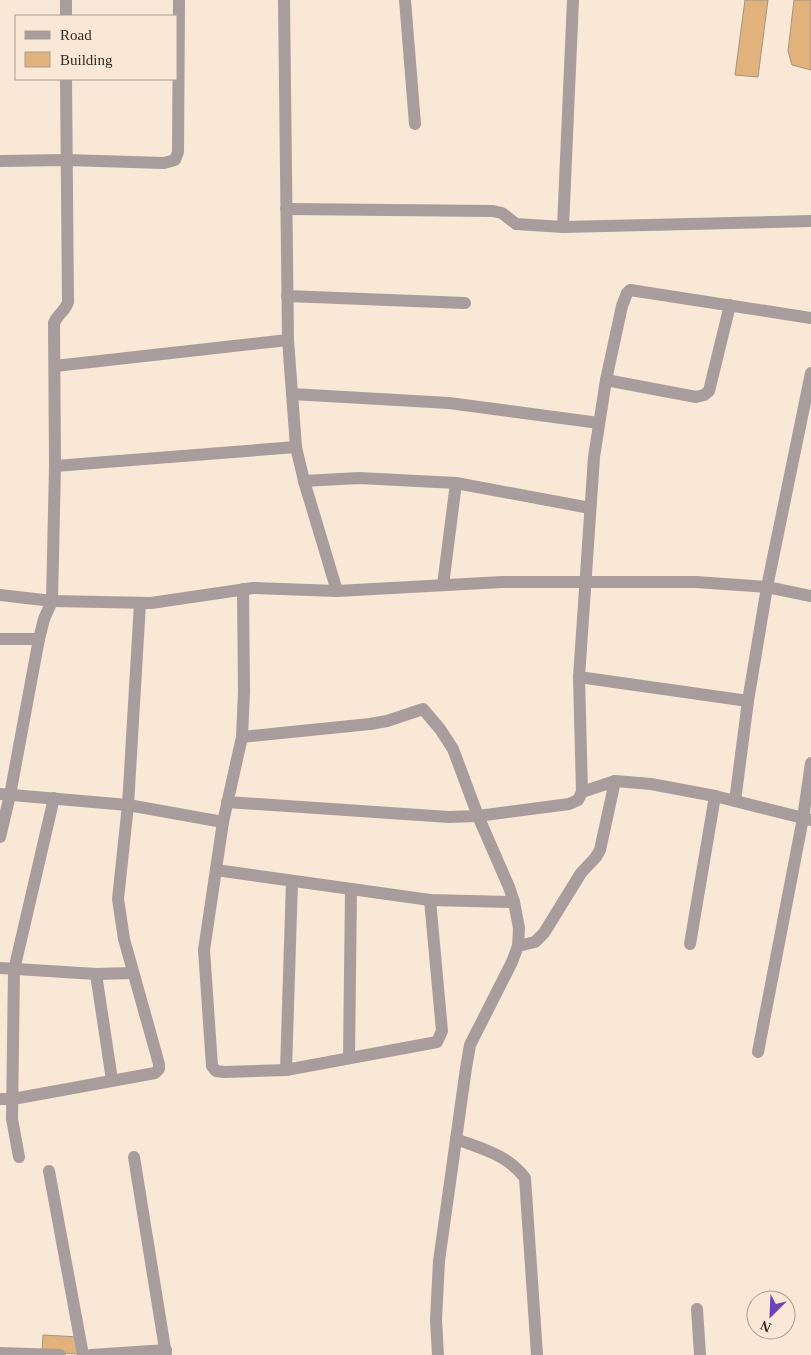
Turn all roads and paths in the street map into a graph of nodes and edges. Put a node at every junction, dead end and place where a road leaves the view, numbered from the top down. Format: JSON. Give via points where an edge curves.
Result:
{"nodes":[{"id":1,"x":66,"y":0,"type":"edge"},
{"id":2,"x":179,"y":0,"type":"edge"},
{"id":3,"x":284,"y":0,"type":"edge"},
{"id":4,"x":405,"y":0,"type":"edge"},
{"id":5,"x":573,"y":0,"type":"edge"},
{"id":6,"x":66,"y":15,"type":"edge"},
{"id":7,"x":66,"y":80,"type":"edge"},
{"id":8,"x":415,"y":124,"type":"dead end"},
{"id":9,"x":66,"y":160,"type":"junction"},
{"id":10,"x":0,"y":161,"type":"edge"},
{"id":11,"x":286,"y":209,"type":"junction"},
{"id":12,"x":811,"y":221,"type":"edge"},
{"id":13,"x":563,"y":227,"type":"junction"},
{"id":14,"x":287,"y":296,"type":"junction"},
{"id":15,"x":465,"y":303,"type":"dead end"},
{"id":16,"x":730,"y":305,"type":"junction"},
{"id":17,"x":811,"y":318,"type":"edge"},
{"id":18,"x":288,"y":340,"type":"junction"},
{"id":19,"x":55,"y":366,"type":"junction"},
{"id":20,"x":811,"y":373,"type":"edge"},
{"id":21,"x":606,"y":380,"type":"junction"},
{"id":22,"x":292,"y":394,"type":"junction"},
{"id":23,"x":807,"y":413,"type":"edge"},
{"id":24,"x":599,"y":423,"type":"junction"},
{"id":25,"x":296,"y":447,"type":"junction"},
{"id":26,"x":55,"y":466,"type":"junction"},
{"id":27,"x":304,"y":481,"type":"junction"},
{"id":28,"x":456,"y":483,"type":"junction"},
{"id":29,"x":590,"y":508,"type":"junction"},
{"id":30,"x":584,"y":582,"type":"junction"},
{"id":31,"x":443,"y":585,"type":"junction"},
{"id":32,"x":767,"y":587,"type":"junction"},
{"id":33,"x":243,"y":590,"type":"junction"},
{"id":34,"x":337,"y":591,"type":"junction"},
{"id":35,"x":0,"y":595,"type":"edge"},
{"id":36,"x":811,"y":596,"type":"edge"},
{"id":37,"x":52,"y":601,"type":"junction"},
{"id":38,"x":140,"y":603,"type":"junction"},
{"id":39,"x":0,"y":639,"type":"edge"},
{"id":40,"x":39,"y":639,"type":"junction"},
{"id":41,"x":579,"y":678,"type":"junction"},
{"id":42,"x":748,"y":701,"type":"junction"},
{"id":43,"x":242,"y":736,"type":"junction"},
{"id":44,"x":811,"y":763,"type":"edge"},
{"id":45,"x":614,"y":781,"type":"junction"},
{"id":46,"x":582,"y":792,"type":"junction"},
{"id":47,"x":5,"y":794,"type":"edge"},
{"id":48,"x":715,"y":796,"type":"junction"},
{"id":49,"x":54,"y":798,"type":"junction"},
{"id":50,"x":735,"y":801,"type":"junction"},
{"id":51,"x":227,"y":802,"type":"junction"},
{"id":52,"x":128,"y":805,"type":"junction"},
{"id":53,"x":478,"y":816,"type":"junction"},
{"id":54,"x":807,"y":819,"type":"edge"},
{"id":55,"x":223,"y":822,"type":"junction"},
{"id":56,"x":0,"y":837,"type":"edge"},
{"id":57,"x":216,"y":870,"type":"junction"},
{"id":58,"x":292,"y":881,"type":"junction"},
{"id":59,"x":351,"y":889,"type":"junction"},
{"id":60,"x":430,"y":900,"type":"junction"},
{"id":61,"x":514,"y":902,"type":"junction"},
{"id":62,"x":690,"y":944,"type":"dead end"},
{"id":63,"x":518,"y":946,"type":"junction"},
{"id":64,"x":0,"y":968,"type":"edge"},
{"id":65,"x":14,"y":970,"type":"junction"},
{"id":66,"x":133,"y":973,"type":"junction"},
{"id":67,"x":96,"y":974,"type":"junction"},
{"id":68,"x":758,"y":1052,"type":"dead end"},
{"id":69,"x":349,"y":1058,"type":"junction"},
{"id":70,"x":286,"y":1070,"type":"junction"},
{"id":71,"x":112,"y":1080,"type":"junction"},
{"id":72,"x":6,"y":1099,"type":"edge"},
{"id":73,"x":456,"y":1139,"type":"junction"},
{"id":74,"x":19,"y":1157,"type":"dead end"},
{"id":75,"x":134,"y":1157,"type":"dead end"},
{"id":76,"x":49,"y":1171,"type":"dead end"},
{"id":77,"x":696,"y":1309,"type":"dead end"},
{"id":78,"x":166,"y":1352,"type":"edge"},
{"id":79,"x":0,"y":1353,"type":"edge"},
{"id":80,"x":19,"y":1355,"type":"edge"},
{"id":81,"x":60,"y":1355,"type":"edge"},
{"id":82,"x":83,"y":1355,"type":"edge"},
{"id":83,"x":91,"y":1355,"type":"edge"},
{"id":84,"x":438,"y":1355,"type":"edge"},
{"id":85,"x":537,"y":1355,"type":"edge"},
{"id":86,"x":700,"y":1355,"type":"edge"}],
"edges":[{"from":1,"to":6,"type":"street"},
{"from":2,"to":9,"type":"street","via":[[178,152],[175,160],[164,163]]},
{"from":3,"to":11,"type":"street"},
{"from":4,"to":8,"type":"street"},
{"from":5,"to":13,"type":"street"},
{"from":7,"to":9,"type":"street"},
{"from":9,"to":10,"type":"street"},
{"from":9,"to":19,"type":"street","via":[[68,302],[54,323]]},
{"from":11,"to":13,"type":"street","via":[[493,211],[502,213],[516,224]]},
{"from":11,"to":14,"type":"street"},
{"from":12,"to":13,"type":"street"},
{"from":14,"to":15,"type":"street"},
{"from":14,"to":18,"type":"street"},
{"from":16,"to":17,"type":"street"},
{"from":16,"to":21,"type":"street","via":[[630,290],[622,306]]},
{"from":16,"to":21,"type":"street","via":[[709,392],[696,397]]},
{"from":18,"to":19,"type":"street"},
{"from":18,"to":22,"type":"street"},
{"from":19,"to":26,"type":"street"},
{"from":20,"to":23,"type":"street"},
{"from":21,"to":24,"type":"street"},
{"from":22,"to":24,"type":"street","via":[[449,403]]},
{"from":22,"to":25,"type":"street"},
{"from":23,"to":32,"type":"street"},
{"from":24,"to":29,"type":"street"},
{"from":25,"to":26,"type":"street"},
{"from":25,"to":27,"type":"street"},
{"from":26,"to":37,"type":"street"},
{"from":27,"to":28,"type":"street","via":[[359,478]]},
{"from":27,"to":34,"type":"street"},
{"from":28,"to":29,"type":"street"},
{"from":28,"to":31,"type":"street"},
{"from":29,"to":30,"type":"street"},
{"from":30,"to":31,"type":"street"},
{"from":30,"to":32,"type":"street","via":[[696,582]]},
{"from":30,"to":41,"type":"street"},
{"from":31,"to":34,"type":"street"},
{"from":32,"to":36,"type":"street"},
{"from":32,"to":42,"type":"street"},
{"from":33,"to":34,"type":"street"},
{"from":33,"to":38,"type":"street"},
{"from":33,"to":43,"type":"street"},
{"from":35,"to":37,"type":"street"},
{"from":37,"to":38,"type":"street"},
{"from":37,"to":40,"type":"street"},
{"from":38,"to":52,"type":"street"},
{"from":39,"to":40,"type":"street"},
{"from":40,"to":47,"type":"street"},
{"from":41,"to":42,"type":"street"},
{"from":41,"to":46,"type":"street"},
{"from":42,"to":50,"type":"street"},
{"from":43,"to":51,"type":"street"},
{"from":43,"to":53,"type":"street","via":[[378,723],[423,709],[453,749]]},
{"from":44,"to":54,"type":"street"},
{"from":45,"to":46,"type":"street"},
{"from":45,"to":48,"type":"street"},
{"from":45,"to":63,"type":"street","via":[[596,857],[581,873],[544,933],[535,942]]},
{"from":46,"to":53,"type":"street","via":[[578,800],[569,804]]},
{"from":47,"to":49,"type":"street"},
{"from":47,"to":56,"type":"street"},
{"from":48,"to":50,"type":"street"},
{"from":48,"to":62,"type":"street"},
{"from":49,"to":52,"type":"street"},
{"from":49,"to":65,"type":"street"},
{"from":50,"to":54,"type":"street"},
{"from":51,"to":53,"type":"street","via":[[449,817]]},
{"from":51,"to":55,"type":"street"},
{"from":52,"to":55,"type":"street"},
{"from":52,"to":66,"type":"street","via":[[118,899]]},
{"from":53,"to":61,"type":"street"},
{"from":54,"to":68,"type":"street"},
{"from":55,"to":57,"type":"street"},
{"from":57,"to":58,"type":"street"},
{"from":57,"to":70,"type":"street","via":[[204,950],[212,1066],[216,1071],[224,1072]]},
{"from":58,"to":59,"type":"street"},
{"from":58,"to":70,"type":"street"},
{"from":59,"to":60,"type":"street"},
{"from":59,"to":69,"type":"street"},
{"from":60,"to":61,"type":"street"},
{"from":60,"to":69,"type":"street","via":[[440,1037],[437,1042]]},
{"from":61,"to":63,"type":"street","via":[[519,928]]},
{"from":63,"to":73,"type":"street","via":[[470,1045]]},
{"from":64,"to":65,"type":"street"},
{"from":65,"to":67,"type":"street"},
{"from":65,"to":72,"type":"street"},
{"from":66,"to":67,"type":"street"},
{"from":66,"to":71,"type":"street","via":[[159,1069],[155,1073]]},
{"from":67,"to":71,"type":"street"},
{"from":69,"to":70,"type":"street"},
{"from":71,"to":72,"type":"street"},
{"from":72,"to":74,"type":"street"},
{"from":73,"to":84,"type":"street","via":[[439,1261],[436,1300]]},
{"from":73,"to":85,"type":"street","via":[[505,1158],[525,1178]]},
{"from":75,"to":78,"type":"street"},
{"from":76,"to":82,"type":"street"},
{"from":77,"to":86,"type":"street"},
{"from":78,"to":83,"type":"street"},
{"from":79,"to":80,"type":"street"},
{"from":80,"to":81,"type":"street"}]}
